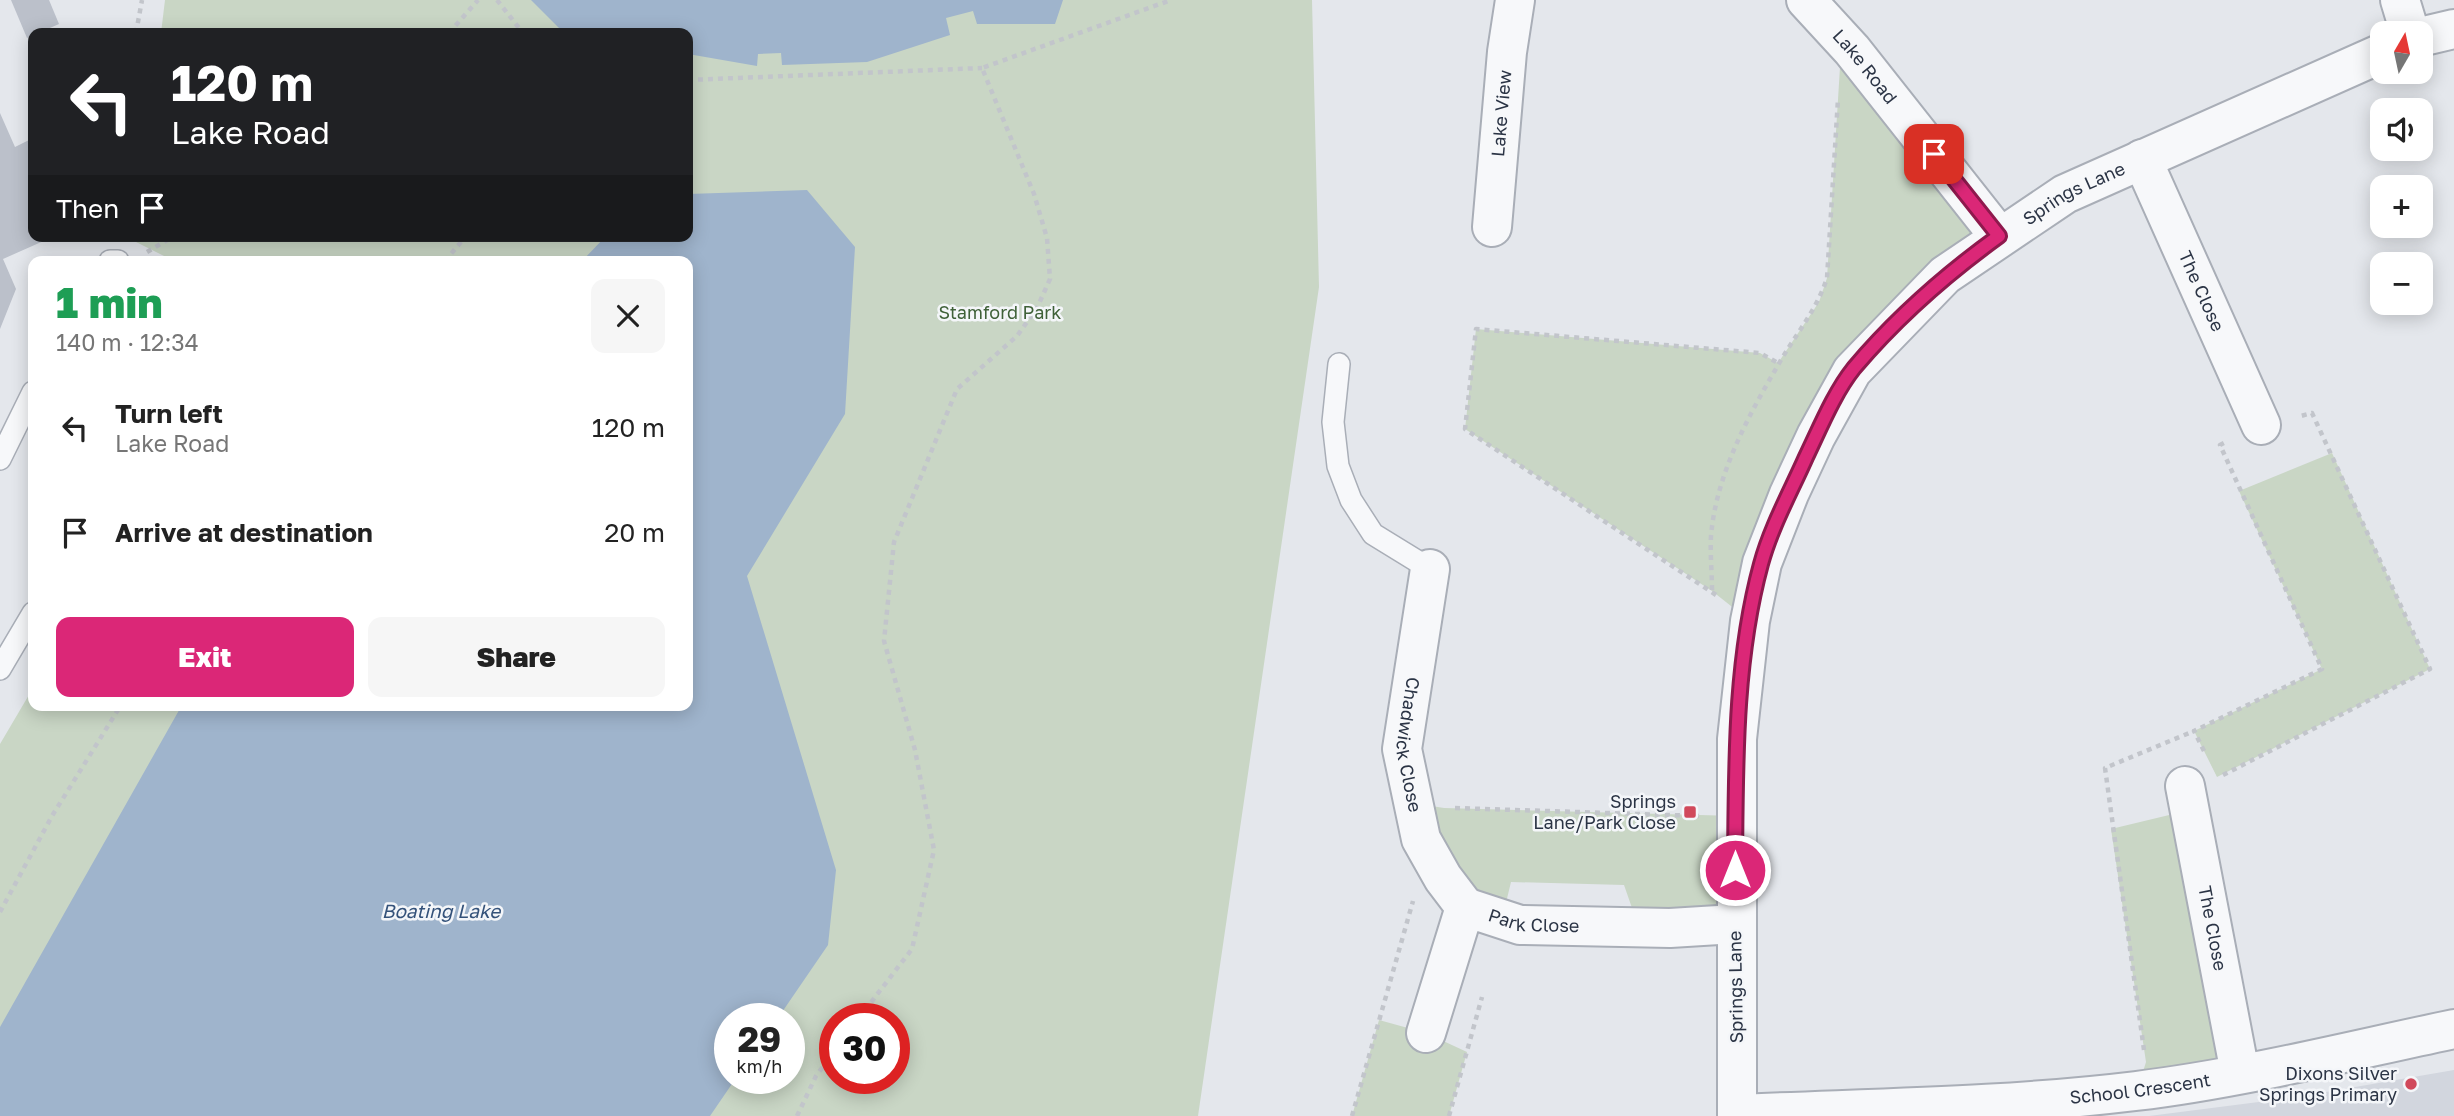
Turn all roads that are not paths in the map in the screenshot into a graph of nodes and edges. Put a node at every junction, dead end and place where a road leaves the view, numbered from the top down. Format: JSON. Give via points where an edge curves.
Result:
{"nodes":[{"id":1,"x":1515,"y":0,"type":"edge"},
{"id":2,"x":1807,"y":0,"type":"edge"},
{"id":3,"x":2400,"y":0,"type":"edge"},
{"id":4,"x":2406,"y":21,"type":"edge"},
{"id":5,"x":2454,"y":29,"type":"edge"},
{"id":6,"x":2433,"y":34,"type":"edge"},
{"id":7,"x":2370,"y":58,"type":"edge"},
{"id":8,"x":2142,"y":159,"type":"junction"},
{"id":9,"x":1492,"y":227,"type":"dead end"},
{"id":10,"x":1999,"y":236,"type":"junction"},
{"id":11,"x":1339,"y":364,"type":"dead end"},
{"id":12,"x":28,"y":402,"type":"edge"},
{"id":13,"x":2261,"y":425,"type":"road end"},
{"id":14,"x":0,"y":459,"type":"edge"},
{"id":15,"x":1430,"y":569,"type":"joint"},
{"id":16,"x":28,"y":621,"type":"edge"},
{"id":17,"x":0,"y":669,"type":"edge"},
{"id":18,"x":2185,"y":786,"type":"road end"},
{"id":19,"x":1465,"y":907,"type":"junction"},
{"id":20,"x":1735,"y":923,"type":"junction"},
{"id":21,"x":2454,"y":1029,"type":"edge"},
{"id":22,"x":1426,"y":1033,"type":"dead end"},
{"id":23,"x":2240,"y":1073,"type":"junction"},
{"id":24,"x":2028,"y":1109,"type":"edge"},
{"id":25,"x":1737,"y":1115,"type":"edge"}],
"edges":[{"from":1,"to":9,"type":"street","name":"Lake View"},
{"from":2,"to":10,"type":"street","name":"Lake Road"},
{"from":3,"to":4,"type":"street"},
{"from":5,"to":6,"type":"street"},
{"from":7,"to":8,"type":"street","name":"Springs Lane"},
{"from":8,"to":10,"type":"street","name":"Springs Lane","via":[[2065,194]]},
{"from":8,"to":13,"type":"street","name":"The Close"},
{"from":10,"to":20,"type":"street","name":"Springs Lane","via":[[1945,275],[1852,370],[1816,436],[1762,563],[1750,621],[1737,738]]},
{"from":11,"to":15,"type":"lane","via":[[1333,422],[1338,466],[1351,500],[1373,534]]},
{"from":12,"to":14,"type":"lane"},
{"from":15,"to":19,"type":"street","name":"Chadwick Close","via":[[1402,749],[1421,839]]},
{"from":16,"to":17,"type":"lane"},
{"from":18,"to":23,"type":"street","name":"The Close"},
{"from":19,"to":20,"type":"street","name":"Park Close","via":[[1520,925],[1670,928]]},
{"from":19,"to":22,"type":"street","name":"Park Close"},
{"from":20,"to":25,"type":"street","name":"Springs Lane"},
{"from":21,"to":23,"type":"street","name":"School Crescent"},
{"from":23,"to":24,"type":"street","name":"School Crescent"},
{"from":24,"to":25,"type":"street","name":"School Crescent"}]}
